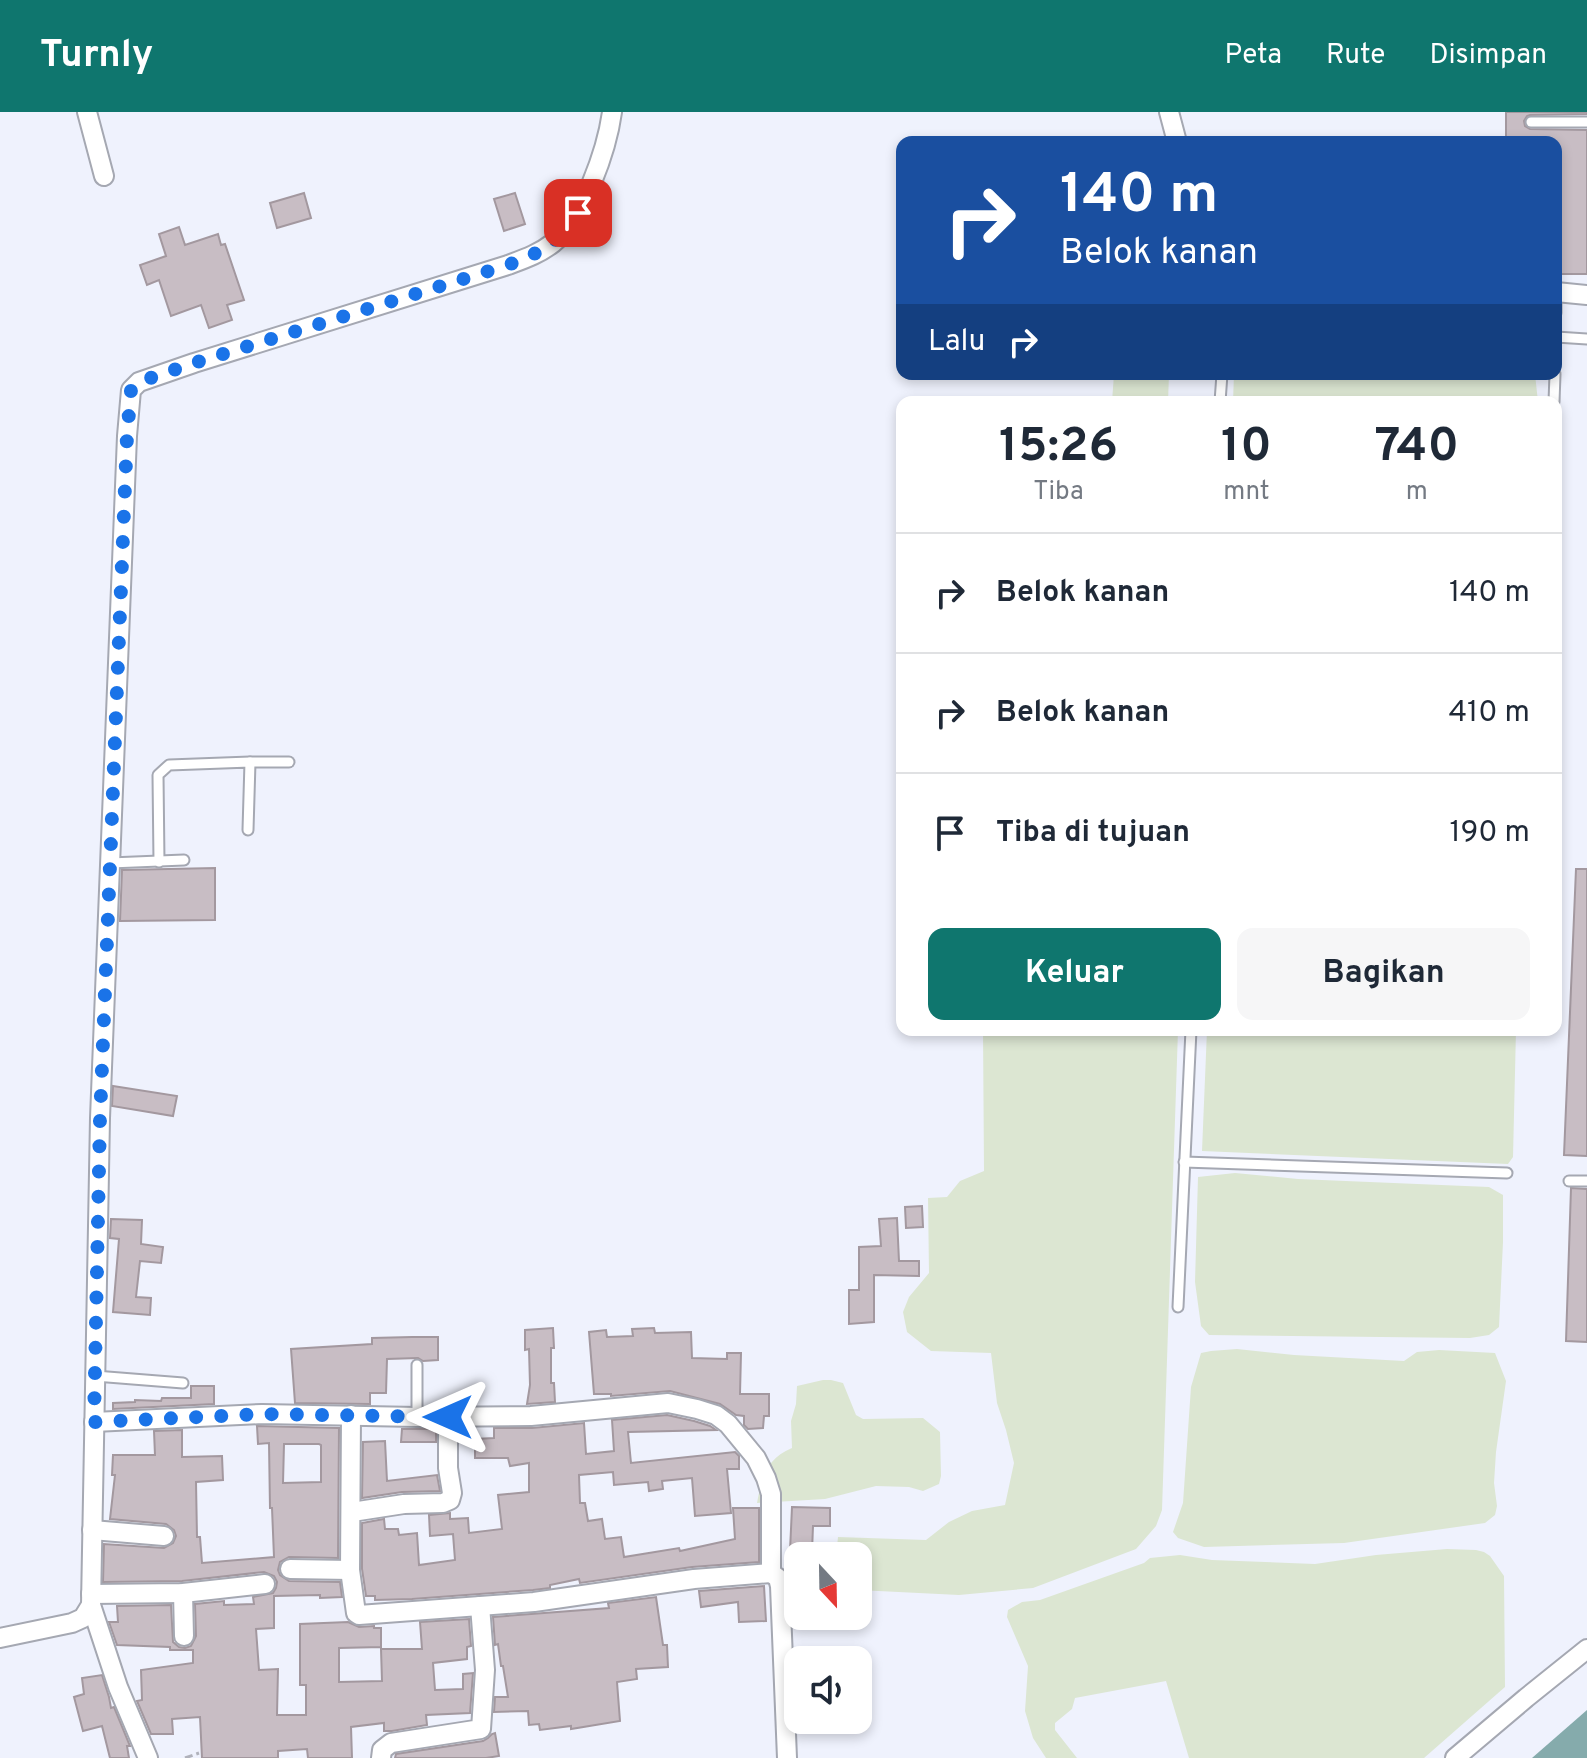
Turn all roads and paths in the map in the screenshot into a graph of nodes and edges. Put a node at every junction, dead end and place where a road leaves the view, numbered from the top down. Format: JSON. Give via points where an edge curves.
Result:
{"nodes":[{"id":1,"x":87,"y":112,"type":"edge"},
{"id":2,"x":612,"y":112,"type":"edge"},
{"id":3,"x":1169,"y":112,"type":"edge"},
{"id":4,"x":1531,"y":122,"type":"dead end"},
{"id":5,"x":1587,"y":122,"type":"edge"},
{"id":6,"x":1175,"y":136,"type":"edge"},
{"id":7,"x":104,"y":176,"type":"dead end"},
{"id":8,"x":1562,"y":293,"type":"edge"},
{"id":9,"x":1587,"y":295,"type":"edge"},
{"id":10,"x":1562,"y":337,"type":"edge"},
{"id":11,"x":1587,"y":339,"type":"edge"},
{"id":12,"x":250,"y":762,"type":"junction"},
{"id":13,"x":289,"y":762,"type":"dead end"},
{"id":14,"x":248,"y":830,"type":"dead end"},
{"id":15,"x":184,"y":860,"type":"dead end"},
{"id":16,"x":159,"y":862,"type":"junction"},
{"id":17,"x":110,"y":863,"type":"junction"},
{"id":18,"x":1191,"y":1036,"type":"edge"},
{"id":19,"x":1184,"y":1162,"type":"junction"},
{"id":20,"x":1507,"y":1173,"type":"dead end"},
{"id":21,"x":1569,"y":1181,"type":"dead end"},
{"id":22,"x":1587,"y":1181,"type":"edge"},
{"id":23,"x":1178,"y":1307,"type":"dead end"},
{"id":24,"x":417,"y":1365,"type":"dead end"},
{"id":25,"x":95,"y":1376,"type":"junction"},
{"id":26,"x":183,"y":1383,"type":"dead end"},
{"id":27,"x":351,"y":1415,"type":"junction"},
{"id":28,"x":417,"y":1417,"type":"junction"},
{"id":29,"x":448,"y":1417,"type":"junction"},
{"id":30,"x":94,"y":1422,"type":"junction"},
{"id":31,"x":352,"y":1512,"type":"junction"},
{"id":32,"x":92,"y":1530,"type":"junction"},
{"id":33,"x":164,"y":1536,"type":"dead end"},
{"id":34,"x":290,"y":1569,"type":"dead end"},
{"id":35,"x":350,"y":1570,"type":"junction"},
{"id":36,"x":771,"y":1573,"type":"junction"},
{"id":37,"x":265,"y":1584,"type":"dead end"},
{"id":38,"x":183,"y":1593,"type":"junction"},
{"id":39,"x":91,"y":1600,"type":"junction"},
{"id":40,"x":480,"y":1606,"type":"junction"},
{"id":41,"x":184,"y":1636,"type":"dead end"},
{"id":42,"x":0,"y":1638,"type":"edge"},
{"id":43,"x":1587,"y":1649,"type":"edge"},
{"id":44,"x":199,"y":1753,"type":"dead end"},
{"id":45,"x":148,"y":1758,"type":"edge"},
{"id":46,"x":185,"y":1758,"type":"edge"},
{"id":47,"x":381,"y":1758,"type":"edge"},
{"id":48,"x":787,"y":1758,"type":"edge"},
{"id":49,"x":1455,"y":1758,"type":"edge"}],
"edges":[{"from":1,"to":7,"type":"street"},
{"from":2,"to":17,"type":"street","via":[[578,213],[537,254],[194,363],[139,382],[131,390]]},
{"from":3,"to":6,"type":"street"},
{"from":4,"to":5,"type":"lane"},
{"from":8,"to":9,"type":"street"},
{"from":10,"to":11,"type":"lane"},
{"from":12,"to":13,"type":"lane"},
{"from":12,"to":14,"type":"lane"},
{"from":12,"to":16,"type":"lane","via":[[164,768],[158,775]]},
{"from":15,"to":16,"type":"lane"},
{"from":16,"to":17,"type":"lane"},
{"from":17,"to":25,"type":"street"},
{"from":18,"to":19,"type":"lane"},
{"from":19,"to":20,"type":"lane"},
{"from":19,"to":23,"type":"lane"},
{"from":21,"to":22,"type":"lane"},
{"from":24,"to":28,"type":"lane"},
{"from":25,"to":26,"type":"lane"},
{"from":25,"to":30,"type":"street"},
{"from":27,"to":28,"type":"street"},
{"from":27,"to":30,"type":"street"},
{"from":27,"to":31,"type":"street"},
{"from":28,"to":29,"type":"street"},
{"from":29,"to":31,"type":"street","via":[[450,1500]]},
{"from":29,"to":36,"type":"street","via":[[531,1416],[668,1403],[716,1415],[735,1431],[766,1478],[771,1494]]},
{"from":30,"to":32,"type":"street"},
{"from":31,"to":35,"type":"street"},
{"from":32,"to":33,"type":"street"},
{"from":32,"to":39,"type":"street"},
{"from":34,"to":35,"type":"street"},
{"from":35,"to":40,"type":"street","via":[[359,1615]]},
{"from":36,"to":40,"type":"street"},
{"from":36,"to":48,"type":"street","via":[[780,1586]]},
{"from":37,"to":38,"type":"street"},
{"from":38,"to":39,"type":"street"},
{"from":38,"to":41,"type":"street"},
{"from":39,"to":42,"type":"street","via":[[83,1618],[72,1623]]},
{"from":39,"to":45,"type":"street","via":[[118,1687]]},
{"from":40,"to":47,"type":"street","via":[[485,1670],[481,1729],[391,1743]]},
{"from":43,"to":49,"type":"street"},
{"from":44,"to":46,"type":"path"}]}
